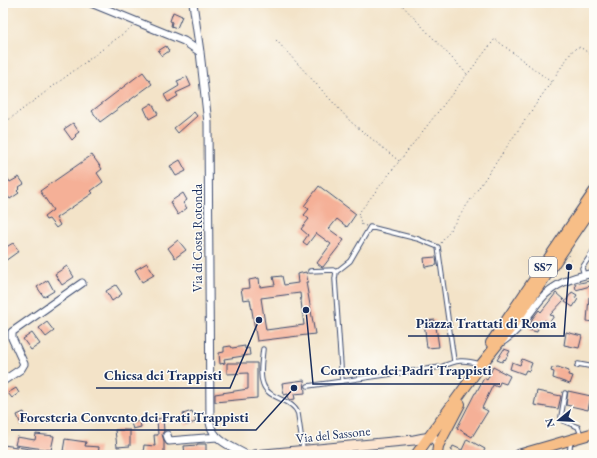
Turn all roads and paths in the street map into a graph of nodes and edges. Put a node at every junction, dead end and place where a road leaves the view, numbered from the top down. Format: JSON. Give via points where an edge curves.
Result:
{"nodes":[{"id":1,"x":91,"y":3,"type":"edge"},
{"id":2,"x":193,"y":3,"type":"edge"},
{"id":3,"x":400,"y":3,"type":"edge"},
{"id":4,"x":139,"y":22,"type":"junction"},
{"id":5,"x":276,"y":40,"type":"dead end"},
{"id":6,"x":200,"y":52,"type":"junction"},
{"id":7,"x":594,"y":57,"type":"edge"},
{"id":8,"x":467,"y":74,"type":"junction"},
{"id":9,"x":551,"y":82,"type":"junction"},
{"id":10,"x":3,"y":124,"type":"edge"},
{"id":11,"x":399,"y":162,"type":"junction"},
{"id":12,"x":594,"y":192,"type":"edge"},
{"id":13,"x":594,"y":205,"type":"edge"},
{"id":14,"x":370,"y":227,"type":"junction"},
{"id":15,"x":438,"y":247,"type":"junction"},
{"id":16,"x":594,"y":250,"type":"edge"},
{"id":17,"x":310,"y":271,"type":"dead end"},
{"id":18,"x":336,"y":272,"type":"junction"},
{"id":19,"x":594,"y":273,"type":"edge"},
{"id":20,"x":584,"y":275,"type":"junction"},
{"id":21,"x":82,"y":283,"type":"dead end"},
{"id":22,"x":498,"y":344,"type":"junction"},
{"id":23,"x":263,"y":349,"type":"dead end"},
{"id":24,"x":454,"y":361,"type":"junction"},
{"id":25,"x":481,"y":365,"type":"junction"},
{"id":26,"x":577,"y":366,"type":"dead end"},
{"id":27,"x":594,"y":367,"type":"edge"},
{"id":28,"x":472,"y":376,"type":"junction"},
{"id":29,"x":3,"y":381,"type":"edge"},
{"id":30,"x":342,"y":381,"type":"junction"},
{"id":31,"x":308,"y":386,"type":"dead end"},
{"id":32,"x":564,"y":393,"type":"dead end"},
{"id":33,"x":594,"y":433,"type":"edge"},
{"id":34,"x":168,"y":435,"type":"dead end"},
{"id":35,"x":581,"y":436,"type":"junction"},
{"id":36,"x":217,"y":437,"type":"junction"},
{"id":37,"x":429,"y":437,"type":"junction"},
{"id":38,"x":571,"y":439,"type":"junction"},
{"id":39,"x":414,"y":440,"type":"junction"},
{"id":40,"x":3,"y":450,"type":"edge"},
{"id":41,"x":350,"y":450,"type":"edge"},
{"id":42,"x":438,"y":451,"type":"edge"},
{"id":43,"x":421,"y":452,"type":"edge"},
{"id":44,"x":304,"y":453,"type":"edge"},
{"id":45,"x":534,"y":453,"type":"edge"},
{"id":46,"x":35,"y":455,"type":"edge"},
{"id":47,"x":247,"y":455,"type":"edge"},
{"id":48,"x":254,"y":455,"type":"edge"},
{"id":49,"x":518,"y":455,"type":"edge"},
{"id":50,"x":569,"y":455,"type":"edge"}],
"edges":[{"from":1,"to":4,"type":"street"},
{"from":2,"to":6,"type":"street","name":"Via di Costa Rotonda"},
{"from":3,"to":8,"type":"path"},
{"from":4,"to":6,"type":"street","via":[[186,42]]},
{"from":4,"to":10,"type":"path"},
{"from":5,"to":11,"type":"path","via":[[351,122]]},
{"from":6,"to":36,"type":"street","name":"Via di Costa Rotonda","via":[[208,123],[210,420]]},
{"from":7,"to":9,"type":"path","via":[[580,47],[573,50]]},
{"from":8,"to":9,"type":"path","via":[[495,38]]},
{"from":8,"to":11,"type":"path"},
{"from":9,"to":15,"type":"path"},
{"from":11,"to":14,"type":"path","via":[[358,214],[362,225]]},
{"from":12,"to":25,"type":"main road","number":"SS7","via":[[495,337]]},
{"from":13,"to":22,"type":"main road","number":"SS7"},
{"from":14,"to":15,"type":"lane","via":[[418,238]]},
{"from":14,"to":18,"type":"lane","via":[[350,261]]},
{"from":15,"to":24,"type":"lane"},
{"from":16,"to":20,"type":"lane","via":[[582,268]]},
{"from":17,"to":18,"type":"lane"},
{"from":18,"to":30,"type":"lane"},
{"from":19,"to":20,"type":"street"},
{"from":20,"to":22,"type":"street","via":[[555,286],[541,299],[514,333]]},
{"from":21,"to":29,"type":"street","via":[[12,332],[12,338],[24,364]]},
{"from":22,"to":25,"type":"main road","number":"SS7"},
{"from":23,"to":44,"type":"lane","via":[[263,385],[268,392],[296,409]]},
{"from":24,"to":25,"type":"lane","via":[[469,361]]},
{"from":24,"to":30,"type":"lane","via":[[441,367]]},
{"from":25,"to":28,"type":"main road","number":"SS7"},
{"from":26,"to":27,"type":"lane","via":[[578,364]]},
{"from":28,"to":37,"type":"main road","number":"SS7"},
{"from":28,"to":42,"type":"main road"},
{"from":30,"to":31,"type":"lane"},
{"from":32,"to":35,"type":"lane","via":[[561,417],[563,421],[578,427]]},
{"from":33,"to":35,"type":"main road"},
{"from":34,"to":36,"type":"street","via":[[169,441]]},
{"from":35,"to":38,"type":"main road"},
{"from":36,"to":47,"type":"street"},
{"from":37,"to":39,"type":"main road","name":"Via del Sassone"},
{"from":37,"to":42,"type":"main road","via":[[437,441]]},
{"from":37,"to":43,"type":"main road","number":"SS7"},
{"from":38,"to":45,"type":"main road"},
{"from":38,"to":50,"type":"lane"},
{"from":39,"to":41,"type":"main road","name":"Via del Sassone"},
{"from":39,"to":43,"type":"main road","via":[[421,443]]},
{"from":40,"to":46,"type":"main road"},
{"from":41,"to":44,"type":"main road","name":"Via del Sassone"},
{"from":44,"to":48,"type":"main road","name":"Via del Sassone"},
{"from":45,"to":49,"type":"main road"}]}
